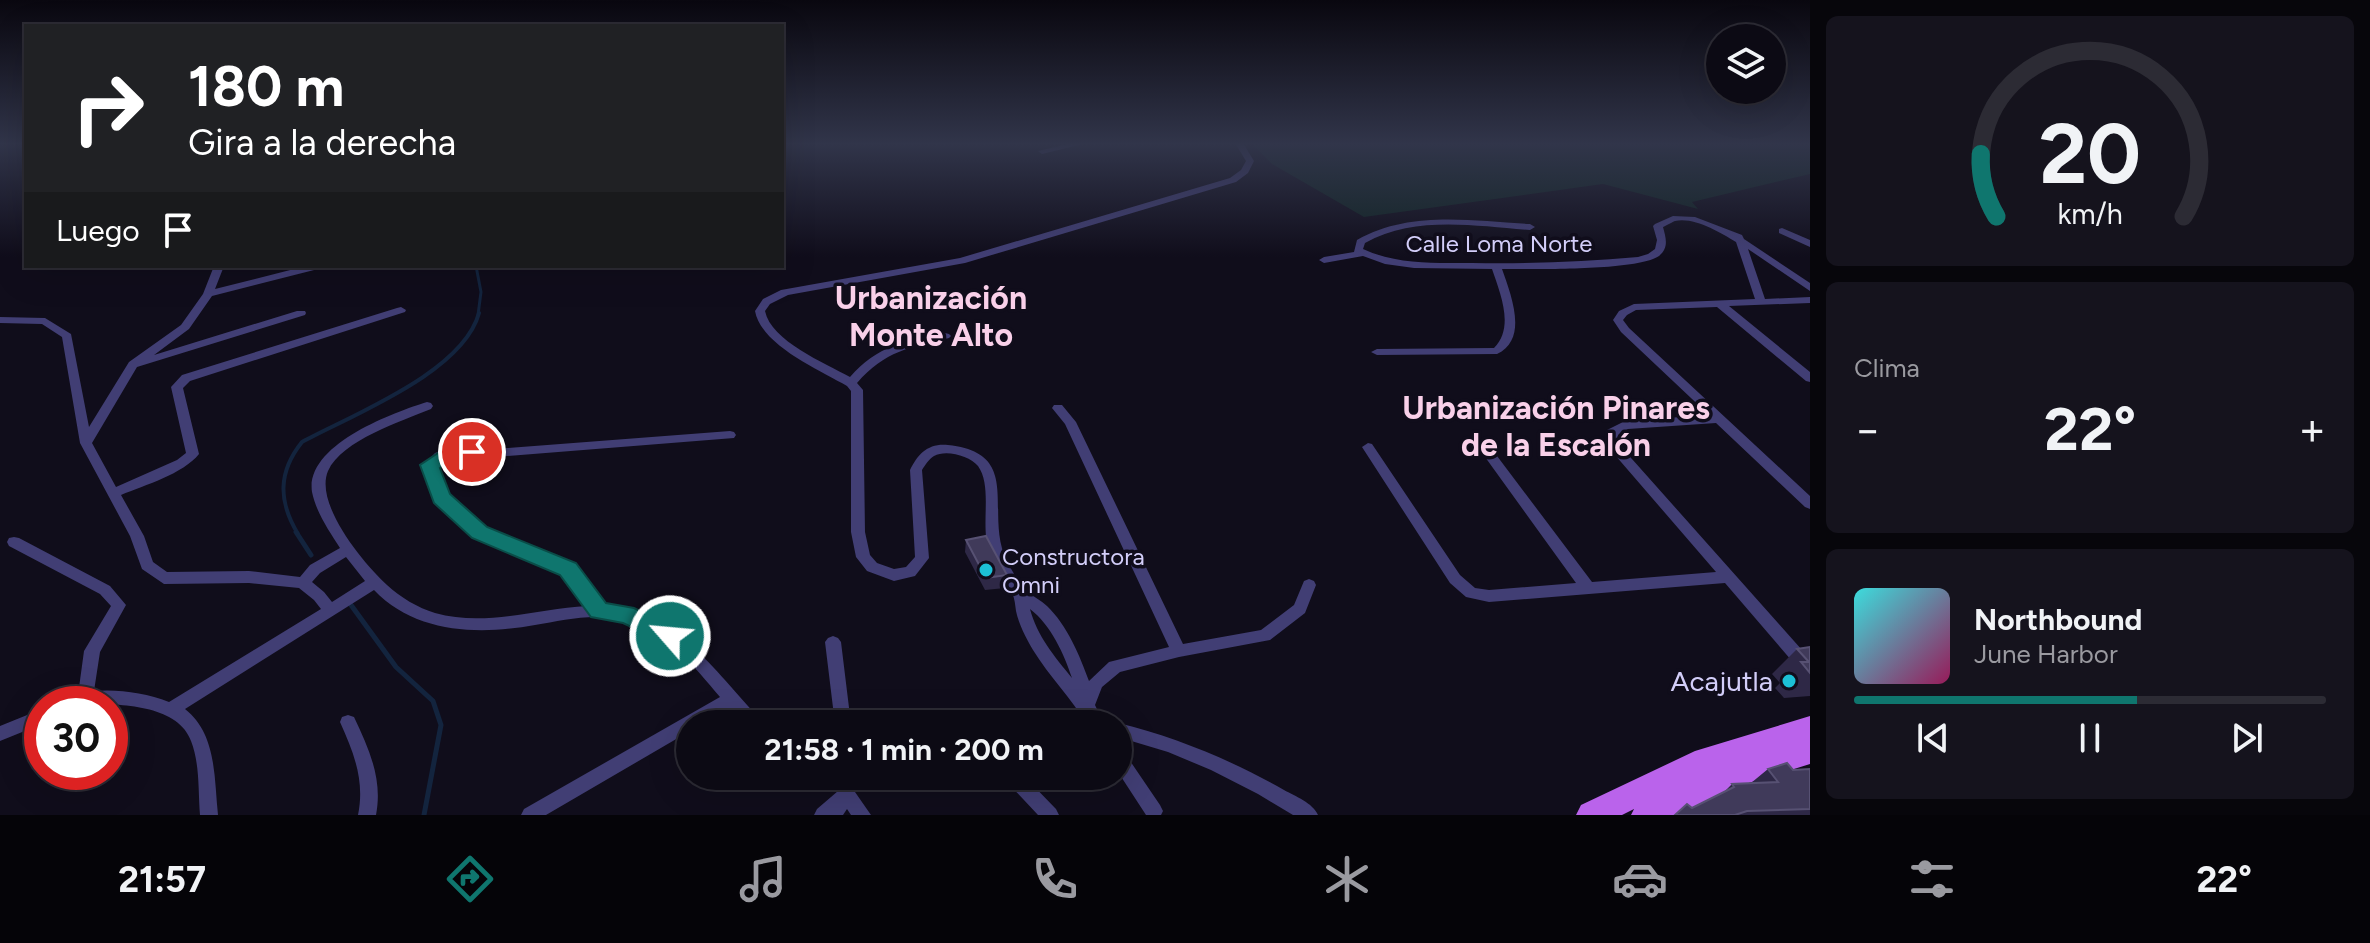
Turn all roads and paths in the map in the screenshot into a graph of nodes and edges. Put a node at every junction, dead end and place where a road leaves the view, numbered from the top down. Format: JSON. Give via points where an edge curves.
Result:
{"nodes":[{"id":1,"x":1230,"y":181,"type":"edge"},
{"id":2,"x":1530,"y":227,"type":"dead end"},
{"id":3,"x":1782,"y":231,"type":"dead end"},
{"id":4,"x":1739,"y":237,"type":"junction"},
{"id":5,"x":1810,"y":244,"type":"edge"},
{"id":6,"x":1363,"y":253,"type":"junction"},
{"id":7,"x":1324,"y":260,"type":"dead end"},
{"id":8,"x":1496,"y":266,"type":"junction"},
{"id":9,"x":218,"y":268,"type":"edge"},
{"id":10,"x":310,"y":268,"type":"edge"},
{"id":11,"x":1810,"y":288,"type":"edge"},
{"id":12,"x":208,"y":294,"type":"junction"},
{"id":13,"x":1810,"y":300,"type":"edge"},
{"id":14,"x":1761,"y":301,"type":"junction"},
{"id":15,"x":1720,"y":304,"type":"junction"},
{"id":16,"x":401,"y":310,"type":"dead end"},
{"id":17,"x":301,"y":313,"type":"dead end"},
{"id":18,"x":0,"y":320,"type":"edge"},
{"id":19,"x":945,"y":336,"type":"dead end"},
{"id":20,"x":1377,"y":352,"type":"dead end"},
{"id":21,"x":133,"y":365,"type":"junction"},
{"id":22,"x":1810,"y":378,"type":"edge"},
{"id":23,"x":851,"y":383,"type":"junction"},
{"id":24,"x":427,"y":406,"type":"dead end"},
{"id":25,"x":1058,"y":408,"type":"dead end"},
{"id":26,"x":1716,"y":419,"type":"junction"},
{"id":27,"x":730,"y":435,"type":"dead end"},
{"id":28,"x":86,"y":443,"type":"junction"},
{"id":29,"x":1368,"y":447,"type":"dead end"},
{"id":30,"x":1484,"y":447,"type":"dead end"},
{"id":31,"x":114,"y":493,"type":"junction"},
{"id":32,"x":1810,"y":504,"type":"edge"},
{"id":33,"x":14,"y":542,"type":"dead end"},
{"id":34,"x":349,"y":549,"type":"junction"},
{"id":35,"x":1729,"y":577,"type":"junction"},
{"id":36,"x":303,"y":583,"type":"junction"},
{"id":37,"x":374,"y":583,"type":"junction"},
{"id":38,"x":1309,"y":585,"type":"dead end"},
{"id":39,"x":1587,"y":587,"type":"junction"},
{"id":40,"x":330,"y":610,"type":"junction"},
{"id":41,"x":599,"y":611,"type":"junction"},
{"id":42,"x":833,"y":642,"type":"dead end"},
{"id":43,"x":1179,"y":651,"type":"junction"},
{"id":44,"x":1810,"y":670,"type":"edge"},
{"id":45,"x":82,"y":686,"type":"edge"},
{"id":46,"x":128,"y":699,"type":"edge"},
{"id":47,"x":730,"y":699,"type":"junction"},
{"id":48,"x":1087,"y":706,"type":"junction"},
{"id":49,"x":173,"y":708,"type":"junction"},
{"id":50,"x":741,"y":710,"type":"edge"},
{"id":51,"x":841,"y":710,"type":"edge"},
{"id":52,"x":1089,"y":710,"type":"edge"},
{"id":53,"x":348,"y":722,"type":"dead end"},
{"id":54,"x":24,"y":724,"type":"edge"},
{"id":55,"x":1810,"y":728,"type":"edge"},
{"id":56,"x":1132,"y":733,"type":"edge"},
{"id":57,"x":0,"y":734,"type":"edge"},
{"id":58,"x":1810,"y":751,"type":"edge"},
{"id":59,"x":1132,"y":778,"type":"edge"},
{"id":60,"x":846,"y":790,"type":"edge"},
{"id":61,"x":1026,"y":790,"type":"edge"},
{"id":62,"x":846,"y":795,"type":"junction"},
{"id":63,"x":1154,"y":811,"type":"dead end"},
{"id":64,"x":209,"y":815,"type":"edge"},
{"id":65,"x":367,"y":815,"type":"edge"},
{"id":66,"x":530,"y":815,"type":"edge"},
{"id":67,"x":823,"y":815,"type":"edge"},
{"id":68,"x":833,"y":815,"type":"edge"},
{"id":69,"x":862,"y":815,"type":"edge"},
{"id":70,"x":1050,"y":815,"type":"edge"},
{"id":71,"x":1309,"y":815,"type":"edge"},
{"id":72,"x":1591,"y":815,"type":"edge"},
{"id":73,"x":1646,"y":815,"type":"edge"}],
"edges":[{"from":1,"to":23,"type":"street","via":[[961,261],[785,292],[765,302],[761,320],[776,339]]},
{"from":2,"to":6,"type":"street","name":"Calle Loma Norte","via":[[1408,225],[1369,235],[1360,242],[1358,250]]},
{"from":3,"to":5,"type":"street"},
{"from":4,"to":8,"type":"street","name":"Calle Loma Norte","via":[[1696,222],[1670,220],[1658,226],[1664,242],[1653,257],[1532,268]]},
{"from":4,"to":11,"type":"street"},
{"from":4,"to":14,"type":"street"},
{"from":6,"to":7,"type":"street"},
{"from":6,"to":8,"type":"street","name":"Calle Loma Norte","via":[[1390,263]]},
{"from":8,"to":20,"type":"street","via":[[1508,311],[1506,345],[1483,353]]},
{"from":9,"to":12,"type":"street"},
{"from":10,"to":12,"type":"street"},
{"from":12,"to":21,"type":"street","via":[[185,327]]},
{"from":13,"to":14,"type":"street"},
{"from":14,"to":15,"type":"street"},
{"from":15,"to":22,"type":"street"},
{"from":15,"to":26,"type":"street","via":[[1634,307],[1618,320]]},
{"from":16,"to":31,"type":"street","via":[[186,378],[177,387],[193,454]]},
{"from":17,"to":21,"type":"street"},
{"from":18,"to":28,"type":"street","via":[[45,321],[67,336]]},
{"from":19,"to":23,"type":"street","via":[[897,345],[876,357]]},
{"from":21,"to":28,"type":"street"},
{"from":23,"to":48,"type":"street","via":[[858,400],[858,532],[863,557],[872,567],[894,575],[918,566],[922,558],[916,470],[930,452],[941,449],[980,459],[993,482],[992,546],[1021,594],[1022,614],[1058,675]]},
{"from":24,"to":34,"type":"street","via":[[326,460],[318,478],[318,498]]},
{"from":25,"to":43,"type":"street","via":[[1070,422]]},
{"from":26,"to":32,"type":"street"},
{"from":26,"to":35,"type":"street","via":[[1625,425],[1611,433],[1619,452]]},
{"from":27,"to":41,"type":"street","via":[[495,453],[450,451],[430,465],[441,498],[480,533],[568,569]]},
{"from":28,"to":31,"type":"street"},
{"from":29,"to":39,"type":"street","via":[[1455,579],[1471,593]]},
{"from":30,"to":39,"type":"street"},
{"from":31,"to":36,"type":"street","via":[[147,565],[164,578],[249,577]]},
{"from":33,"to":45,"type":"street","via":[[105,590],[119,605],[92,651]]},
{"from":34,"to":36,"type":"street","via":[[315,569]]},
{"from":34,"to":37,"type":"street"},
{"from":35,"to":39,"type":"street"},
{"from":35,"to":44,"type":"street"},
{"from":36,"to":40,"type":"street"},
{"from":37,"to":40,"type":"street"},
{"from":37,"to":41,"type":"street","via":[[442,623],[495,627]]},
{"from":38,"to":43,"type":"street","via":[[1300,609],[1265,636]]},
{"from":40,"to":49,"type":"street"},
{"from":41,"to":47,"type":"street","via":[[626,614],[670,636]]},
{"from":42,"to":51,"type":"street"},
{"from":43,"to":48,"type":"street","via":[[1115,667],[1096,683]]},
{"from":46,"to":49,"type":"street"},
{"from":47,"to":50,"type":"street"},
{"from":47,"to":66,"type":"street"},
{"from":48,"to":52,"type":"street"},
{"from":49,"to":64,"type":"street","via":[[193,724],[202,751]]},
{"from":53,"to":65,"type":"street","via":[[366,761],[371,799]]},
{"from":54,"to":57,"type":"street"},
{"from":55,"to":72,"type":"main road","via":[[1705,760]]},
{"from":56,"to":71,"type":"street","via":[[1232,772]]},
{"from":58,"to":73,"type":"main road","via":[[1734,774]]},
{"from":59,"to":63,"type":"street"},
{"from":60,"to":62,"type":"street"},
{"from":61,"to":70,"type":"street"},
{"from":62,"to":67,"type":"street"},
{"from":62,"to":68,"type":"street"},
{"from":62,"to":69,"type":"street"}]}
